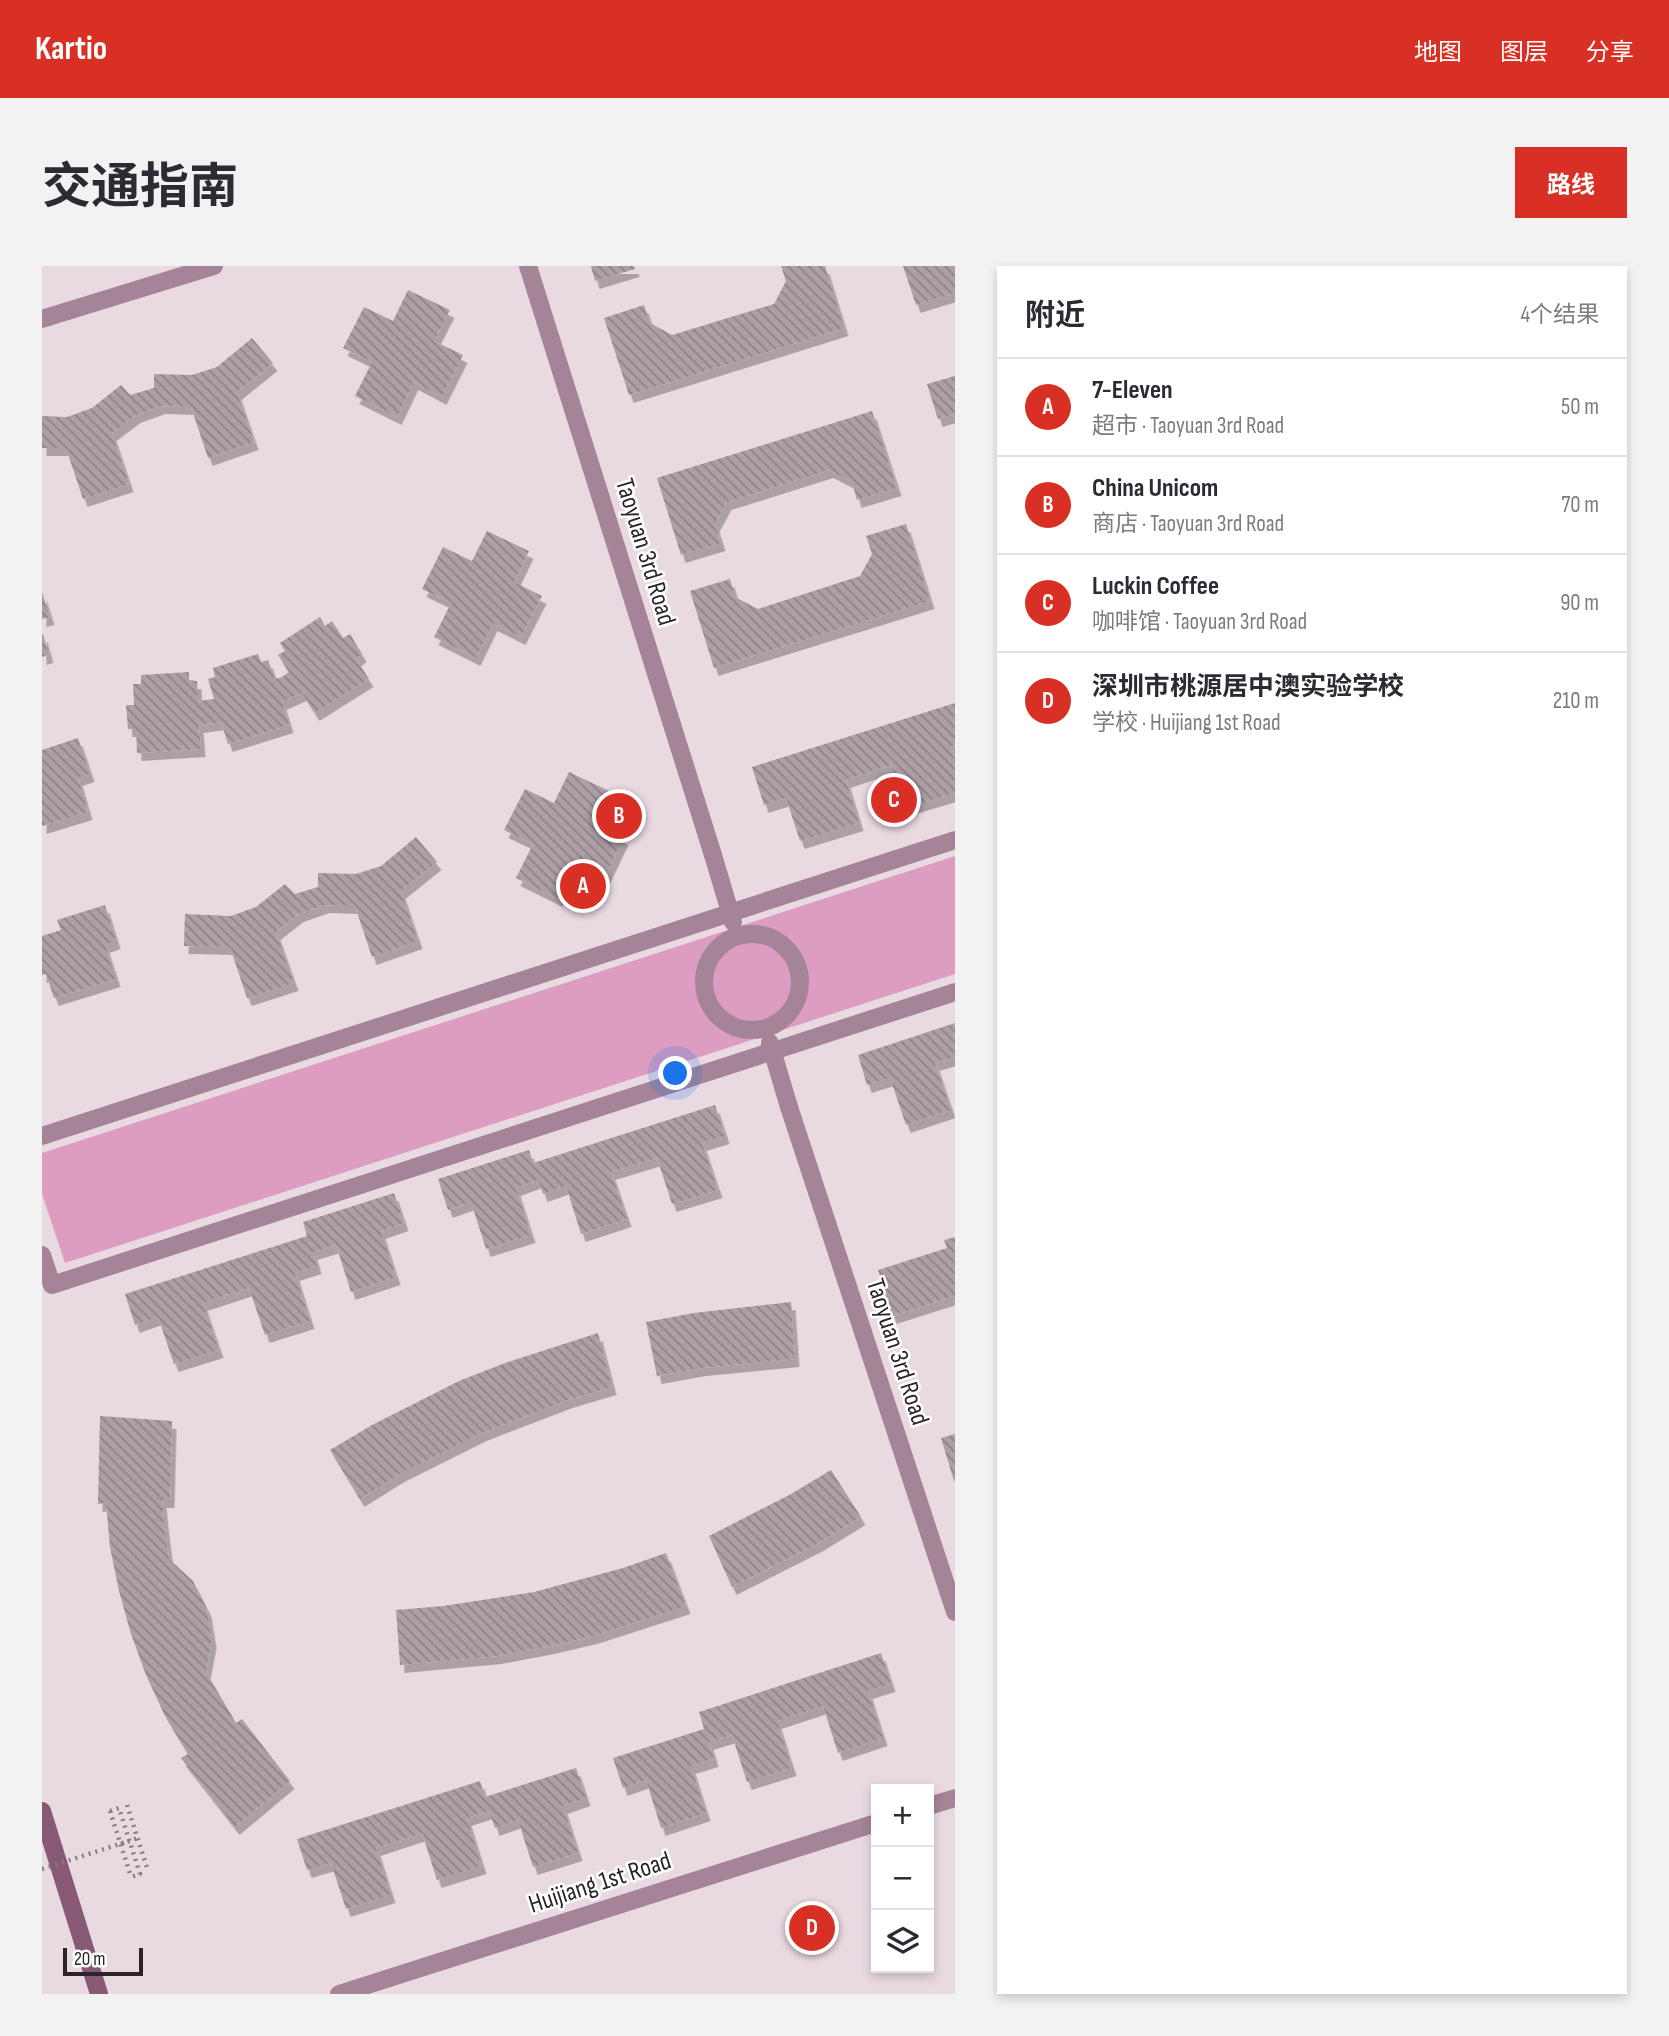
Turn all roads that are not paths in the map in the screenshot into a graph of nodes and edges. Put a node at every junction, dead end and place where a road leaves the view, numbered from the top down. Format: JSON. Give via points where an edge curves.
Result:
{"nodes":[{"id":1,"x":215,"y":266,"type":"edge"},
{"id":2,"x":528,"y":266,"type":"edge"},
{"id":3,"x":42,"y":319,"type":"edge"},
{"id":4,"x":955,"y":839,"type":"edge"},
{"id":5,"x":730,"y":912,"type":"junction"},
{"id":6,"x":737,"y":936,"type":"junction"},
{"id":7,"x":955,"y":992,"type":"edge"},
{"id":8,"x":766,"y":1029,"type":"junction"},
{"id":9,"x":772,"y":1051,"type":"junction"},
{"id":10,"x":42,"y":1136,"type":"edge"},
{"id":11,"x":42,"y":1255,"type":"edge"},
{"id":12,"x":955,"y":1612,"type":"edge"},
{"id":13,"x":955,"y":1798,"type":"edge"},
{"id":14,"x":934,"y":1804,"type":"edge"},
{"id":15,"x":42,"y":1811,"type":"edge"},
{"id":16,"x":871,"y":1825,"type":"edge"},
{"id":17,"x":99,"y":1994,"type":"edge"},
{"id":18,"x":339,"y":1994,"type":"edge"}],
"edges":[{"from":1,"to":3,"type":"street"},
{"from":2,"to":5,"type":"street","name":"Taoyuan 3rd Road"},
{"from":4,"to":5,"type":"street"},
{"from":5,"to":6,"type":"street","name":"Taoyuan 3rd Road"},
{"from":5,"to":10,"type":"street"},
{"from":6,"to":8,"type":"street","via":[[718,947],[709,960],[704,991],[709,1006],[726,1023],[748,1031]]},
{"from":6,"to":8,"type":"street","via":[[762,934],[777,941],[798,965],[799,997],[791,1012]]},
{"from":7,"to":9,"type":"street"},
{"from":8,"to":9,"type":"street","name":"Taoyuan 3rd Road"},
{"from":9,"to":11,"type":"street","via":[[52,1285]]},
{"from":9,"to":12,"type":"street","name":"Taoyuan 3rd Road"},
{"from":13,"to":14,"type":"street"},
{"from":15,"to":17,"type":"main road"},
{"from":16,"to":18,"type":"street","name":"Huijiang 1st Road"}]}
